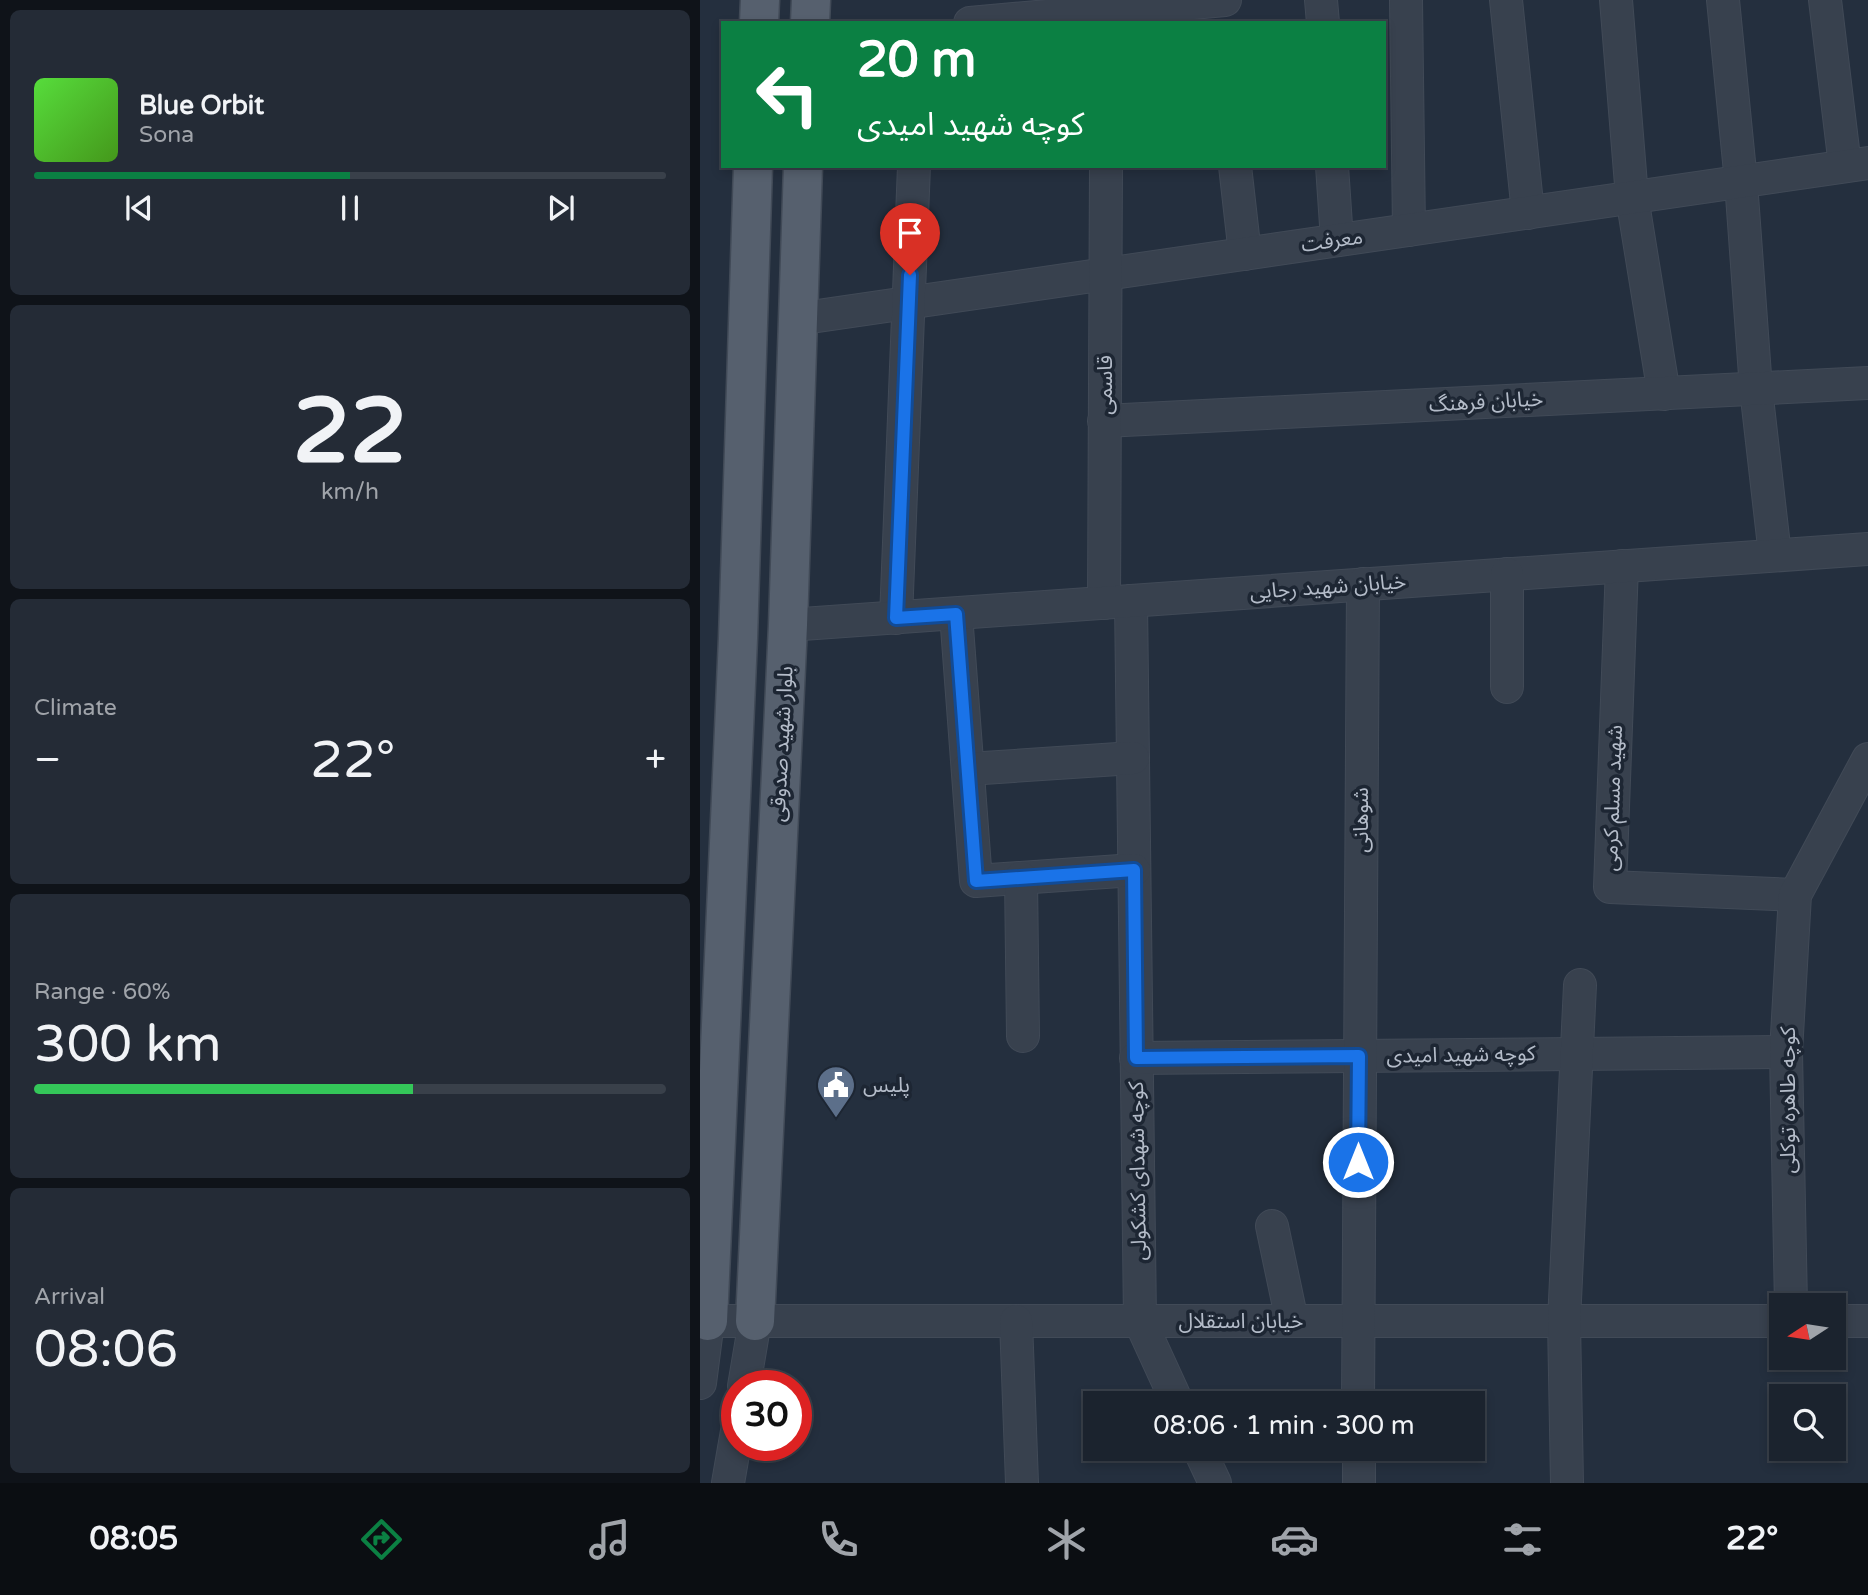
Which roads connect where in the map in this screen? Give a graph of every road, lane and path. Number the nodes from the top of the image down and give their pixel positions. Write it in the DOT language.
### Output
graph roads {
  1 [pos="760,0"];
  2 [pos="810,0"];
  3 [pos="1216,0"];
  4 [pos="1225,0"];
  5 [pos="1321,0"];
  6 [pos="1406,0"];
  7 [pos="1506,0"];
  8 [pos="1616,0"];
  9 [pos="1723,0"];
  10 [pos="1825,0"];
  11 [pos="1018,9"];
  12 [pos="1107,17"];
  13 [pos="759,21"];
  14 [pos="810,21"];
  15 [pos="977,21"];
  16 [pos="1218,21"];
  17 [pos="1322,21"];
  18 [pos="1856,165"];
  19 [pos="753,168"];
  20 [pos="803,168"];
  21 [pos="914,168"];
  22 [pos="1106,168"];
  23 [pos="1235,168"];
  24 [pos="1332,168"];
  25 [pos="1741,181"];
  26 [pos="1632,197"];
  27 [pos="1528,212"];
  28 [pos="1409,230"];
  29 [pos="1337,240"];
  30 [pos="1245,254"];
  31 [pos="1105,274"];
  32 [pos="909,303"];
  33 [pos="797,319"];
  34 [pos="1868,383"];
  35 [pos="1756,389"];
  36 [pos="1664,394"];
  37 [pos="1104,421"];
  38 [pos="1868,549"];
  39 [pos="1775,555"];
  40 [pos="1622,566"];
  41 [pos="1507,574"];
  42 [pos="1363,584"];
  43 [pos="1117,602"];
  44 [pos="956,614"];
  45 [pos="896,618"];
  46 [pos="788,625"];
  47 [pos="1507,687"];
  48 [pos="1133,758"];
  49 [pos="1867,763"];
  50 [pos="968,769"];
  51 [pos="1134,870"];
  52 [pos="1021,877"];
  53 [pos="1796,895"];
  54 [pos="1580,985"];
  55 [pos="1023,1036"];
  56 [pos="1786,1052"];
  57 [pos="1577,1054"];
  58 [pos="1359,1056"];
  59 [pos="1136,1058"];
  60 [pos="1272,1226"];
  61 [pos="1791,1293"];
  62 [pos="704,1321"];
  63 [pos="755,1321"];
  64 [pos="1016,1321"];
  65 [pos="1140,1321"];
  66 [pos="1292,1321"];
  67 [pos="1357,1321"];
  68 [pos="1564,1321"];
  69 [pos="1769,1321"];
  70 [pos="1846,1321"];
  71 [pos="1868,1321"];
  72 [pos="747,1370"];
  73 [pos="700,1383"];
  74 [pos="1172,1391"];
  75 [pos="1358,1391"];
  76 [pos="732,1461"];
  77 [pos="1205,1461"];
  78 [pos="1359,1461"];
  79 [pos="728,1483"];
  80 [pos="1022,1483"];
  81 [pos="1215,1483"];
  82 [pos="1359,1483"];
  83 [pos="1567,1483"];
  1 -- 13 [label="main road"];
  2 -- 14 [label="main road"];
  3 -- 4 [label="street"];
  3 -- 12 [label="street"];
  3 -- 16 [label="street"];
  5 -- 17 [label="street"];
  6 -- 28 [label="street"];
  7 -- 27 [label="street"];
  8 -- 26 [label="street"];
  9 -- 25 [label="street"];
  10 -- 18 [label="street"];
  11 -- 12 [label="street"];
  11 -- 15 [label="street"];
  18 -- 25 [label="street, معرفت"];
  19 -- 62 [label="main road"];
  20 -- 33 [label="main road, بلوار شهید صدوقی"];
  21 -- 32 [label="street"];
  22 -- 31 [label="street, قاسمی"];
  23 -- 30 [label="street"];
  24 -- 29 [label="street"];
  25 -- 26 [label="street, معرفت"];
  25 -- 35 [label="street"];
  26 -- 27 [label="street, معرفت"];
  26 -- 36 [label="street"];
  27 -- 28 [label="street, معرفت"];
  28 -- 29 [label="street, معرفت"];
  29 -- 30 [label="street, معرفت"];
  30 -- 31 [label="street, معرفت"];
  31 -- 32 [label="street, معرفت"];
  31 -- 37 [label="street, قاسمی"];
  32 -- 33 [label="street, معرفت"];
  32 -- 45 [label="street"];
  33 -- 46 [label="main road, بلوار شهید صدوقی"];
  34 -- 35 [label="street, خیابان فرهنگ"];
  35 -- 36 [label="street, خیابان فرهنگ"];
  35 -- 39 [label="street"];
  36 -- 37 [label="street, خیابان فرهنگ"];
  37 -- 43 [label="street, قاسمی"];
  38 -- 39 [label="street, خیابان شهید رجایی"];
  39 -- 40 [label="street, خیابان شهید رجایی"];
  40 -- 41 [label="street, خیابان شهید رجایی"];
  40 -- 53 [label="street, شهید مسلم کرمی"];
  41 -- 42 [label="street, خیابان شهید رجایی"];
  41 -- 47 [label="street"];
  42 -- 43 [label="street, خیابان شهید رجایی"];
  42 -- 58 [label="street, شوهانی"];
  43 -- 44 [label="street, خیابان شهید رجایی"];
  43 -- 48 [label="street, کوچه شهدای کشکولی"];
  44 -- 45 [label="street, خیابان شهید رجایی"];
  44 -- 50 [label="street"];
  45 -- 46 [label="street, خیابان شهید رجایی"];
  46 -- 63 [label="main road, بلوار شهید صدوقی"];
  48 -- 50 [label="street"];
  48 -- 51 [label="street, کوچه شهدای کشکولی"];
  49 -- 53 [label="street"];
  50 -- 52 [label="street"];
  51 -- 52 [label="street"];
  51 -- 59 [label="street, کوچه شهدای کشکولی"];
  52 -- 55 [label="street"];
  53 -- 56 [label="street, کوچه طاهره توکلی"];
  54 -- 57 [label="street"];
  56 -- 57 [label="street, کوچه شهید امیدی"];
  56 -- 61 [label="street, کوچه طاهره توکلی"];
  57 -- 58 [label="street, کوچه شهید امیدی"];
  57 -- 68 [label="street"];
  58 -- 59 [label="street, کوچه شهید امیدی"];
  58 -- 67 [label="street, شوهانی"];
  59 -- 65 [label="street, کوچه شهدای کشکولی"];
  60 -- 66 [label="street"];
  62 -- 63 [label="street, خیابان استقلال"];
  62 -- 73 [label="street"];
  63 -- 64 [label="street, خیابان استقلال"];
  63 -- 72 [label="street"];
  64 -- 65 [label="street, خیابان استقلال"];
  64 -- 80 [label="street"];
  65 -- 66 [label="street, خیابان استقلال"];
  65 -- 74 [label="street"];
  66 -- 67 [label="street, خیابان استقلال"];
  67 -- 68 [label="street, خیابان استقلال"];
  67 -- 75 [label="street, شوهانی"];
  68 -- 69 [label="street, خیابان استقلال"];
  68 -- 83 [label="street"];
  70 -- 71 [label="street"];
  76 -- 79 [label="street"];
  77 -- 81 [label="street"];
  78 -- 82 [label="street"];
}
